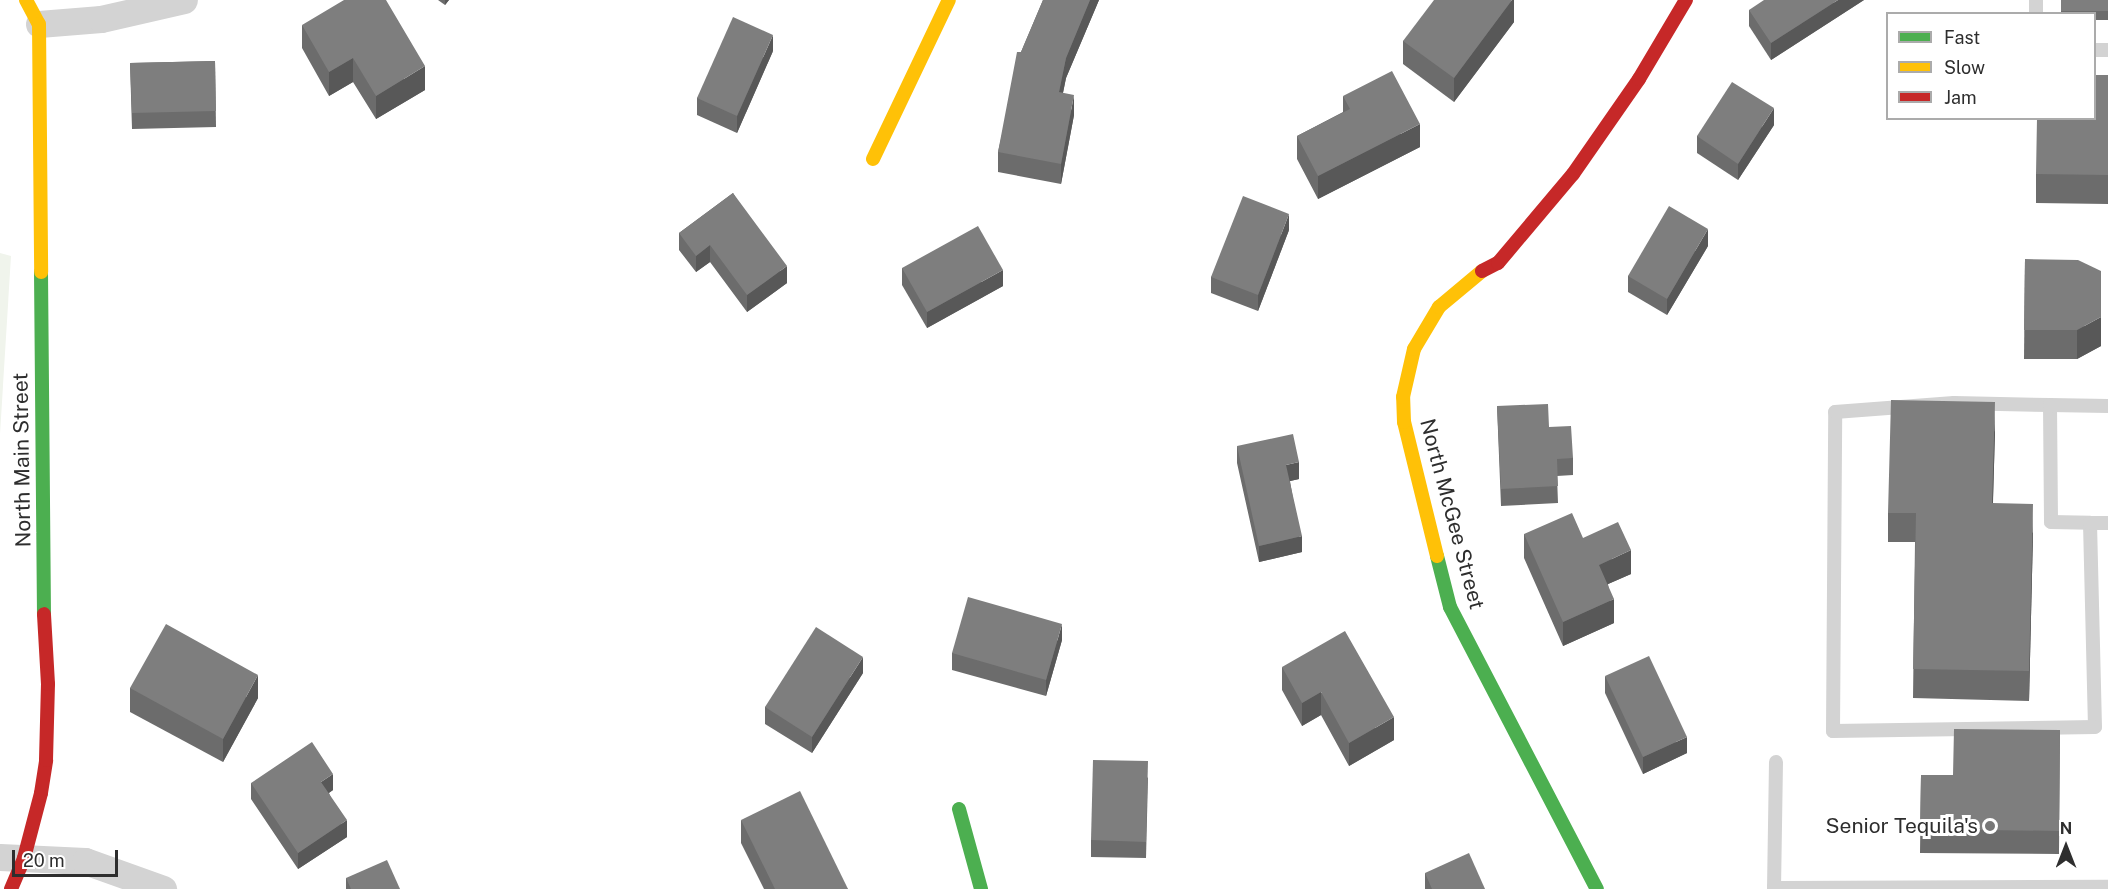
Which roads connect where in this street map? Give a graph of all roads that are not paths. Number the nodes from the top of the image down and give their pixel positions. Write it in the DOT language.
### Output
graph roads {
  1 [pos="26,0"];
  2 [pos="184,0"];
  3 [pos="949,0"];
  4 [pos="1686,0"];
  5 [pos="39,24"];
  6 [pos="873,159"];
  7 [pos="2050,405"];
  8 [pos="2108,406"];
  9 [pos="2090,523"];
  10 [pos="2108,524"];
  11 [pos="2094,598"];
  12 [pos="2108,598"];
  13 [pos="1776,762"];
  14 [pos="959,809"];
  15 [pos="12,857"];
  16 [pos="2108,887"];
  17 [pos="11,889"];
  18 [pos="163,889"];
  19 [pos="981,889"];
  20 [pos="1597,889"];
  1 -- 5 [label="street"];
  2 -- 5 [label="street"];
  3 -- 6 [label="street"];
  4 -- 20 [label="street, North McGee Street"];
  5 -- 15 [label="street, North Main Street"];
  7 -- 8 [label="lane"];
  7 -- 9 [label="lane"];
  7 -- 11 [label="lane"];
  9 -- 10 [label="lane"];
  9 -- 11 [label="lane"];
  11 -- 12 [label="lane"];
  13 -- 16 [label="lane"];
  14 -- 19 [label="street"];
  15 -- 17 [label="street, North Main Street"];
  15 -- 18 [label="street"];
}
